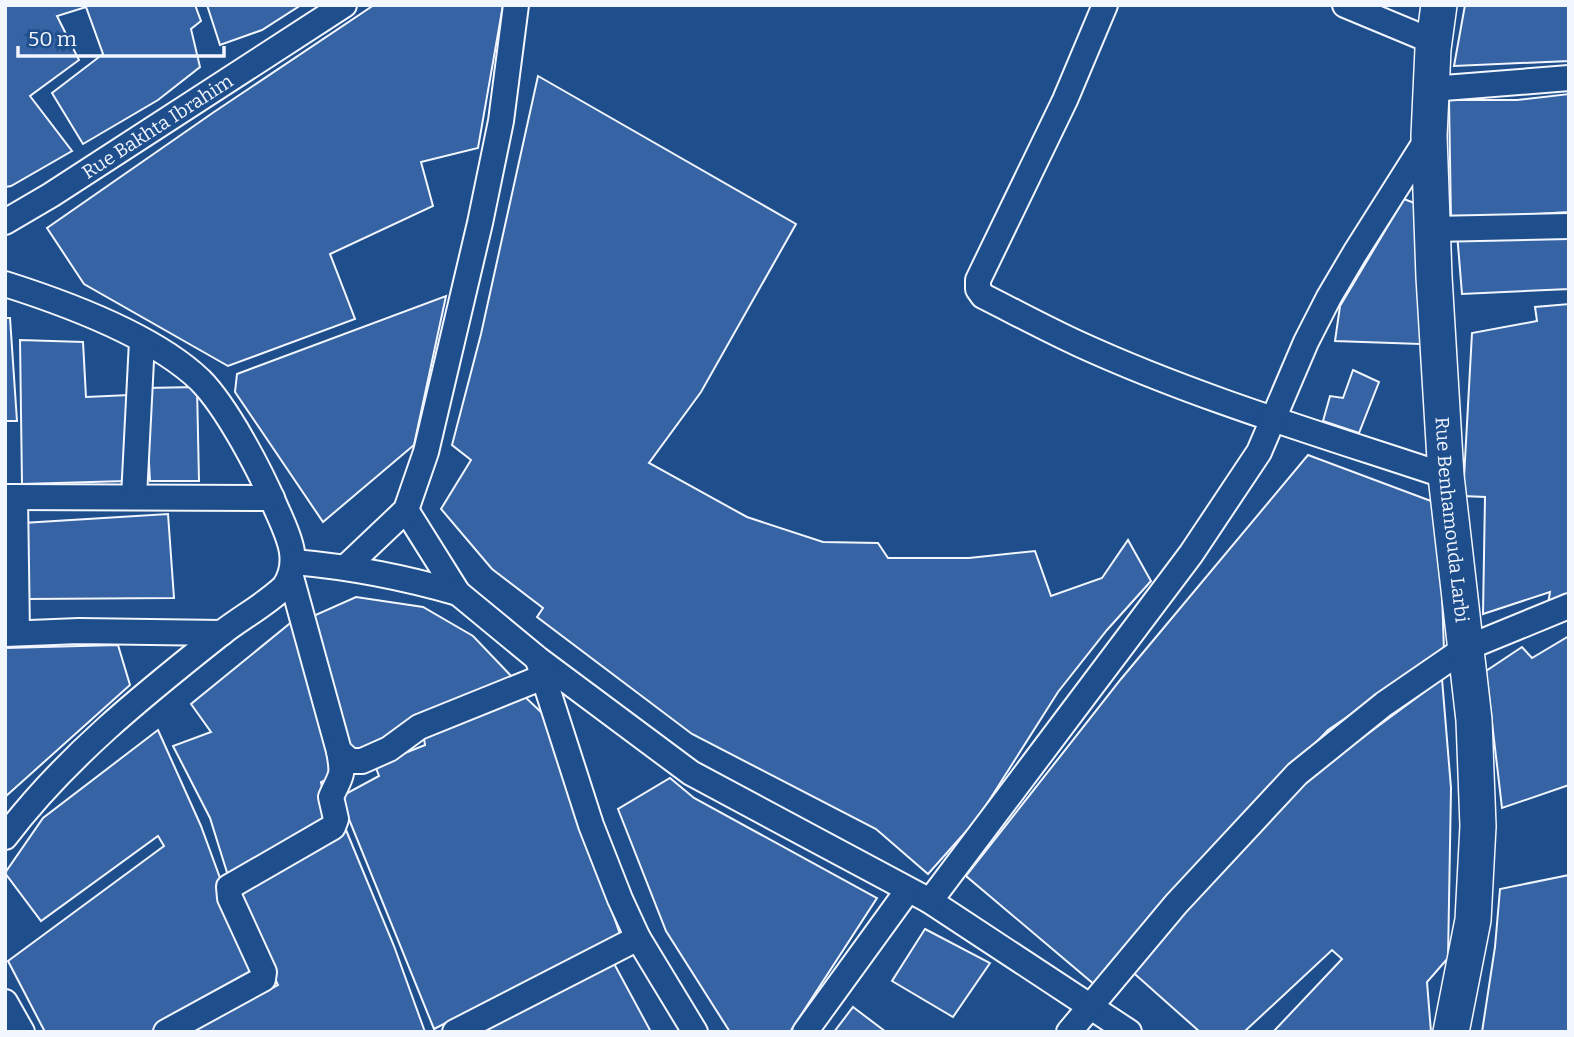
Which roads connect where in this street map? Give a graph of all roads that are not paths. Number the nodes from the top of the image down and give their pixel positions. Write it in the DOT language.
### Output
graph roads {
  1 [pos="344,5"];
  2 [pos="516,5"];
  3 [pos="1105,5"];
  4 [pos="1345,5"];
  5 [pos="1439,5"];
  6 [pos="1434,42"];
  7 [pos="1569,78"];
  8 [pos="1431,89"];
  9 [pos="1429,136"];
  10 [pos="5,222"];
  11 [pos="1569,226"];
  12 [pos="1433,229"];
  13 [pos="5,284"];
  14 [pos="142,341"];
  15 [pos="1274,419"];
  16 [pos="1446,475"];
  17 [pos="10,497"];
  18 [pos="134,497"];
  19 [pos="272,498"];
  20 [pos="406,510"];
  21 [pos="347,566"];
  22 [pos="293,570"];
  23 [pos="458,593"];
  24 [pos="1569,606"];
  25 [pos="222,633"];
  26 [pos="11,634"];
  27 [pos="1464,649"];
  28 [pos="541,668"];
  29 [pos="339,751"];
  30 [pos="5,837"];
  31 [pos="908,890"];
  32 [pos="930,901"];
  33 [pos="638,938"];
  34 [pos="5,1002"];
  35 [pos="1092,1007"];
  36 [pos="22,1032"];
  37 [pos="166,1032"];
  38 [pos="455,1032"];
  39 [pos="695,1032"];
  40 [pos="805,1032"];
  41 [pos="1069,1032"];
  42 [pos="1129,1032"];
  43 [pos="1451,1032"];
  1 -- 10 [label="street, Rue Bakhta Ibrahim"];
  2 -- 20 [label="street"];
  3 -- 15 [label="street"];
  4 -- 6 [label="street"];
  5 -- 6 [label="street, Rue Benhamouda Larbi"];
  6 -- 8 [label="street, Rue Benhamouda Larbi"];
  7 -- 8 [label="street"];
  8 -- 9 [label="street, Rue Benhamouda Larbi"];
  9 -- 12 [label="street, Rue Benhamouda Larbi"];
  9 -- 15 [label="street"];
  11 -- 12 [label="street"];
  12 -- 16 [label="street, Rue Benhamouda Larbi"];
  13 -- 14 [label="street"];
  14 -- 18 [label="street"];
  14 -- 19 [label="street"];
  15 -- 16 [label="street"];
  15 -- 32 [label="street"];
  16 -- 27 [label="street, Rue Benhamouda Larbi"];
  17 -- 18 [label="street"];
  17 -- 26 [label="street"];
  18 -- 19 [label="street"];
  19 -- 22 [label="street"];
  20 -- 21 [label="street"];
  20 -- 23 [label="street"];
  21 -- 22 [label="street"];
  21 -- 23 [label="street"];
  22 -- 25 [label="street"];
  22 -- 29 [label="street"];
  23 -- 28 [label="street"];
  24 -- 27 [label="street"];
  25 -- 26 [label="street"];
  25 -- 30 [label="street"];
  27 -- 35 [label="street"];
  27 -- 43 [label="street, Rue Benhamouda Larbi"];
  28 -- 29 [label="street"];
  28 -- 31 [label="street"];
  28 -- 33 [label="street"];
  29 -- 37 [label="street"];
  31 -- 32 [label="street"];
  31 -- 40 [label="street"];
  32 -- 35 [label="street"];
  33 -- 38 [label="street"];
  33 -- 39 [label="street"];
  34 -- 36 [label="street"];
  35 -- 41 [label="street"];
  35 -- 42 [label="street"];
}
